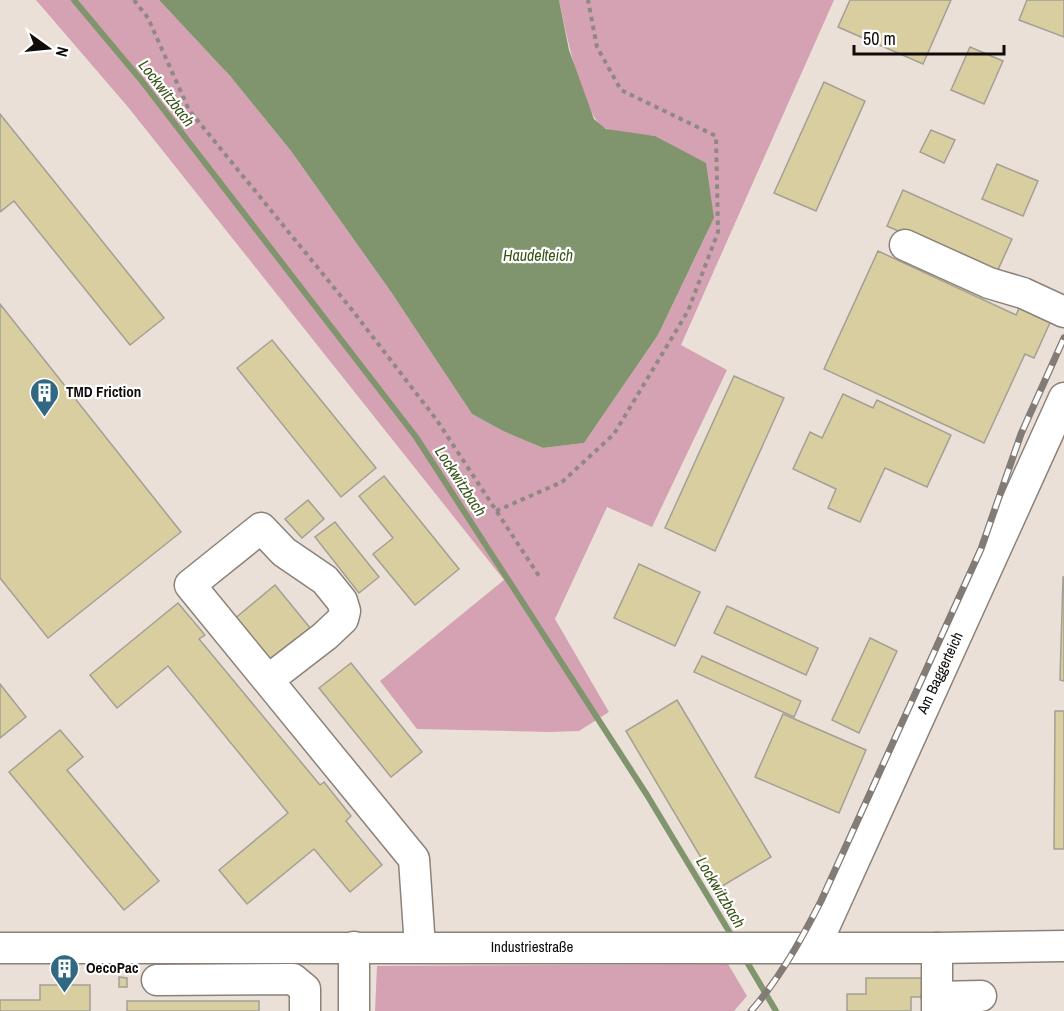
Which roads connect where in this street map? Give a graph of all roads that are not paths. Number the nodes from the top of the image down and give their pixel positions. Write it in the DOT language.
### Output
graph roads {
  1 [pos="905,244"];
  2 [pos="1064,312"];
  3 [pos="1064,398"];
  4 [pos="268,680"];
  5 [pos="815,946"];
  6 [pos="1064,946"];
  7 [pos="354,947"];
  8 [pos="420,947"];
  9 [pos="0,948"];
  10 [pos="937,948"];
  11 [pos="157,980"];
  12 [pos="981,996"];
  13 [pos="937,1004"];
  14 [pos="305,1011"];
  15 [pos="354,1011"];
  1 -- 2 [label="street"];
  3 -- 5 [label="street, Am Baggerteich"];
  4 -- 4 [label="street"];
  4 -- 8 [label="street"];
  5 -- 8 [label="street, Industriestraße"];
  5 -- 10 [label="street, Industriestraße"];
  6 -- 10 [label="street, Industriestraße"];
  7 -- 8 [label="street, Industriestraße"];
  7 -- 9 [label="street, Industriestraße"];
  7 -- 15 [label="street"];
  10 -- 13 [label="street"];
  11 -- 14 [label="street"];
  12 -- 13 [label="street"];
}
